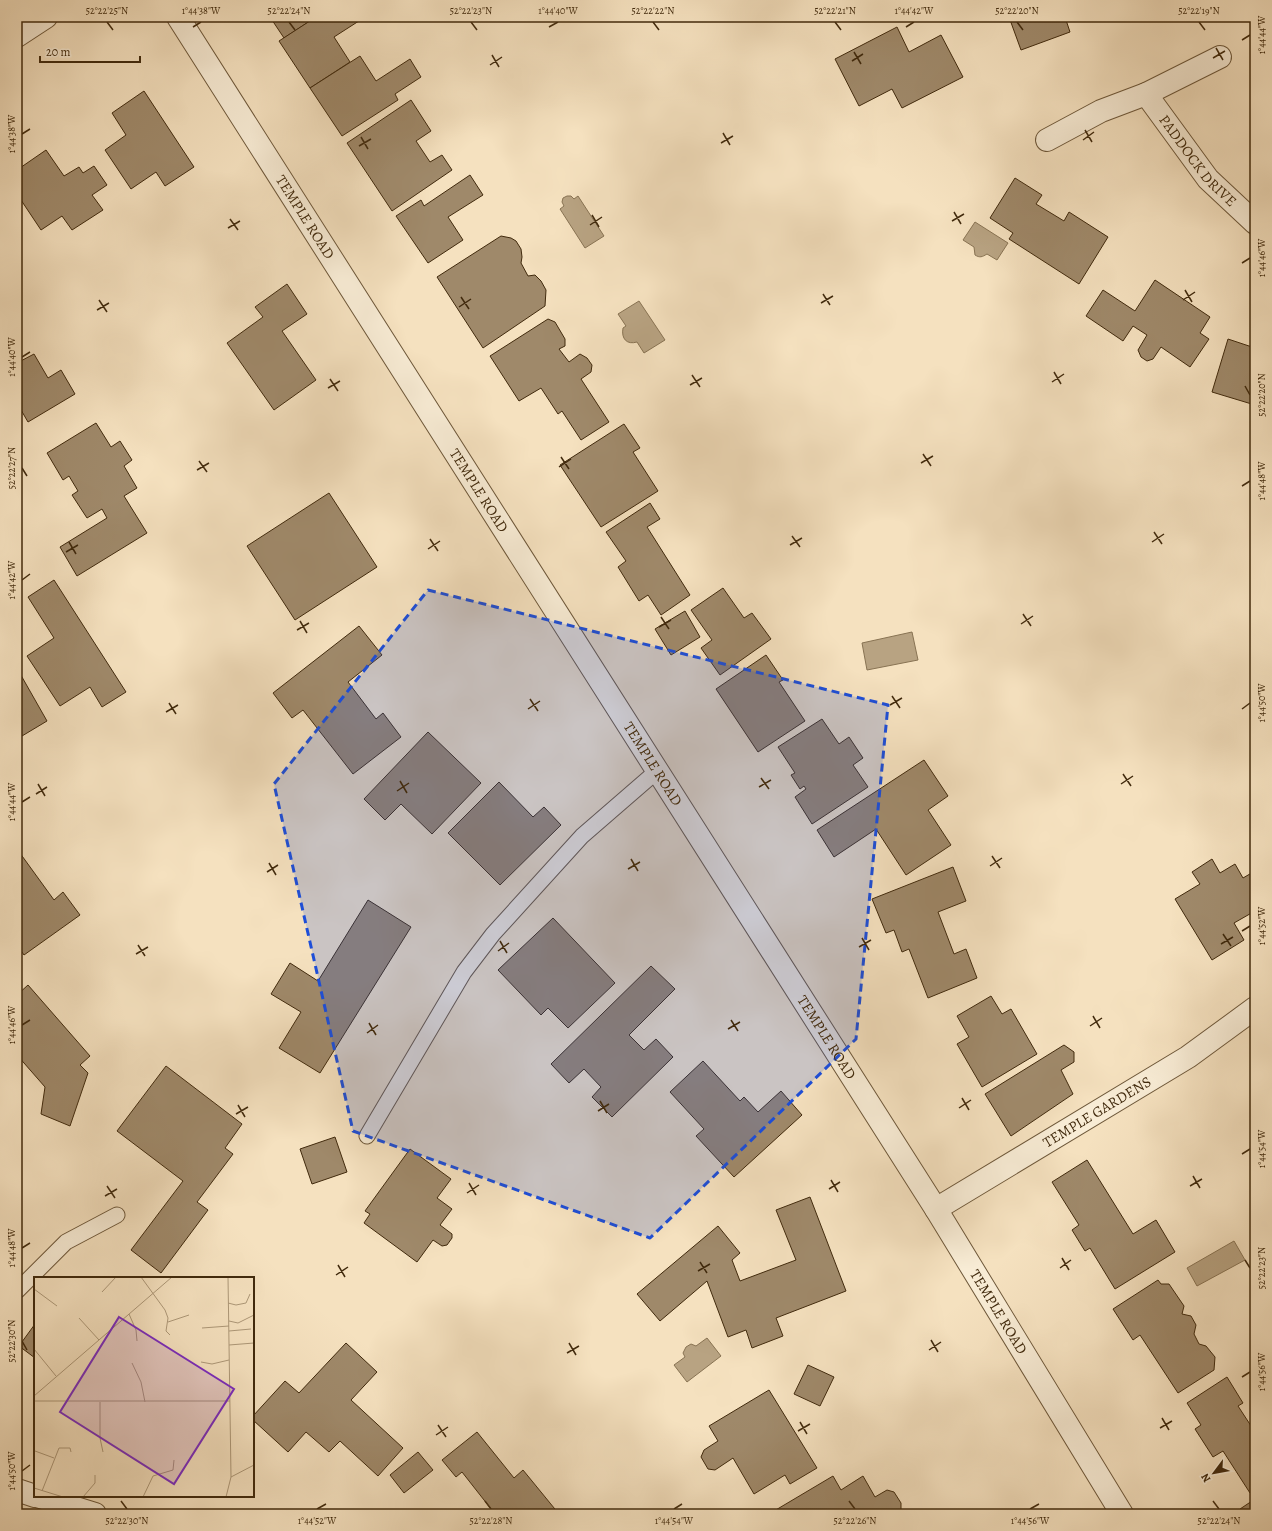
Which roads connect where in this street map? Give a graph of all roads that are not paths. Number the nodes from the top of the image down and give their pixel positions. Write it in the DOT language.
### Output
graph roads {
  1 [pos="46,17"];
  2 [pos="178,17"];
  3 [pos="17,36"];
  4 [pos="1220,57"];
  5 [pos="1146,94"];
  6 [pos="1047,140"];
  7 [pos="1255,222"];
  8 [pos="657,771"];
  9 [pos="1255,1008"];
  10 [pos="367,1136"];
  11 [pos="936,1209"];
  12 [pos="117,1215"];
  13 [pos="17,1291"];
  14 [pos="17,1490"];
  15 [pos="34,1495"];
  16 [pos="39,1497"];
  17 [pos="95,1514"];
  18 [pos="1122,1514"];
  1 -- 3 [label="street"];
  2 -- 8 [label="street, TEMPLE ROAD"];
  4 -- 5 [label="street"];
  5 -- 6 [label="street"];
  5 -- 7 [label="street, PADDOCK DRIVE"];
  8 -- 10 [label="lane"];
  8 -- 11 [label="street, TEMPLE ROAD"];
  9 -- 11 [label="street, TEMPLE GARDENS"];
  11 -- 18 [label="street, TEMPLE ROAD"];
  12 -- 13 [label="lane"];
  14 -- 15 [label="street"];
  16 -- 17 [label="street"];
}
